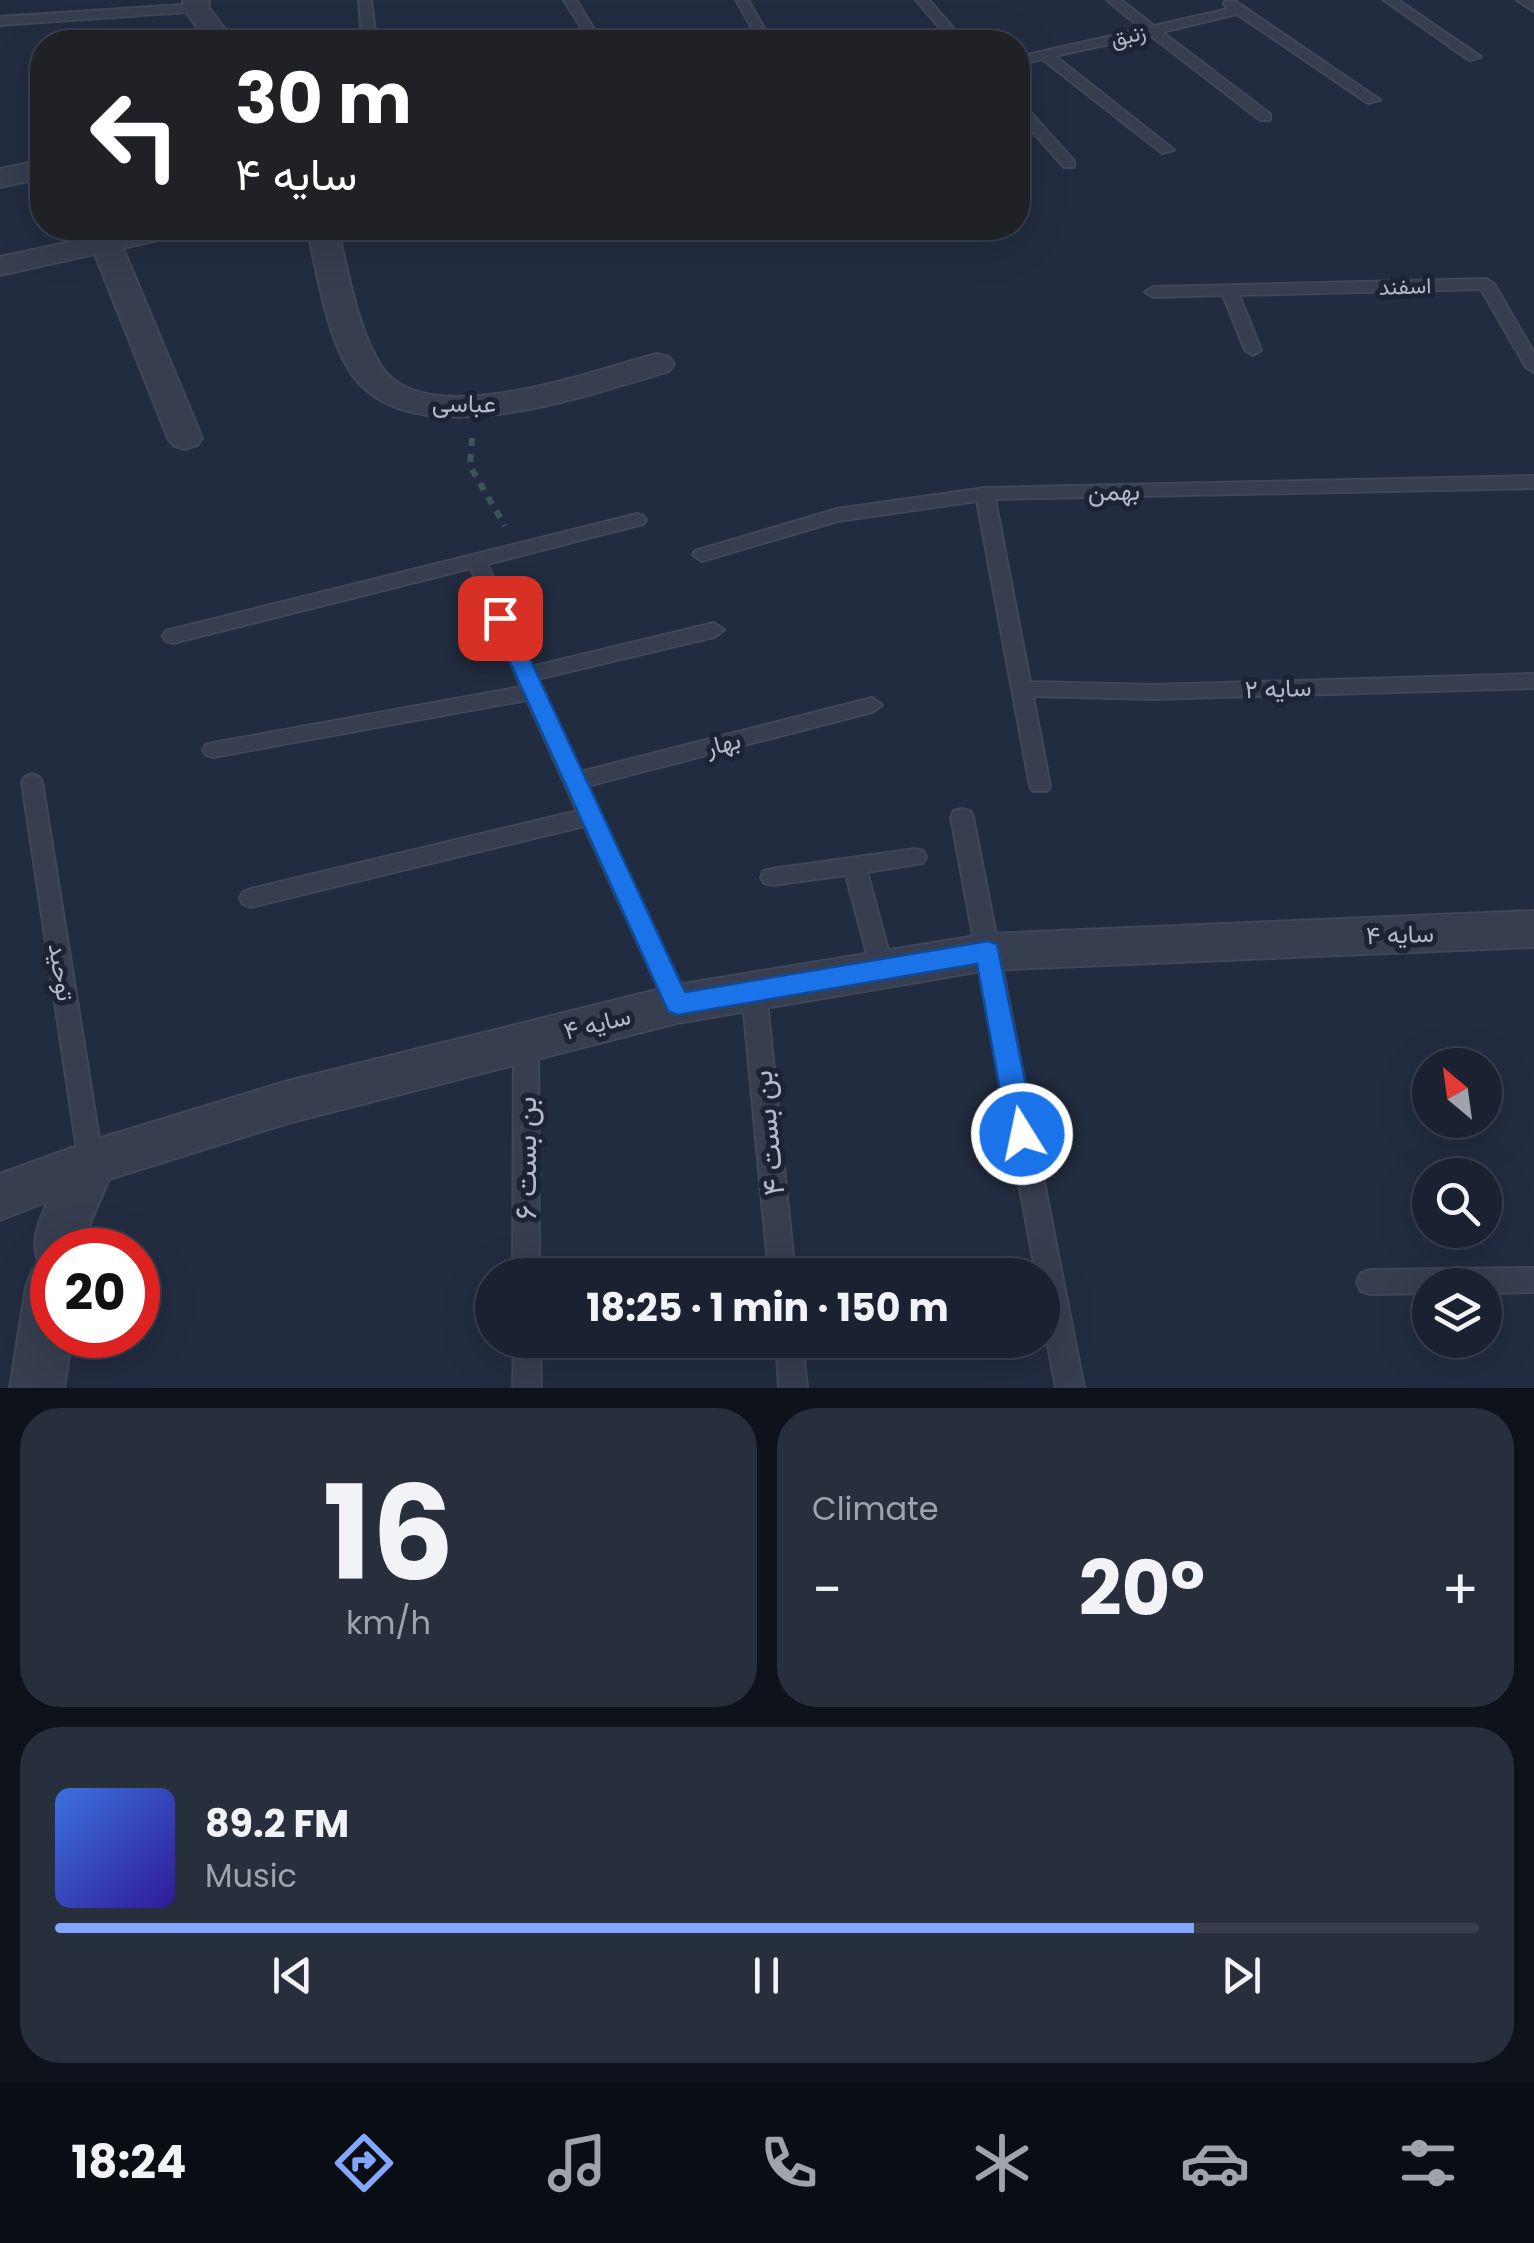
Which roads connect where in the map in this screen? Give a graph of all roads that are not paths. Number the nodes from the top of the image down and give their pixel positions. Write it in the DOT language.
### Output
graph roads {
  1 [pos="365,0"];
  2 [pos="570,0"];
  3 [pos="742,0"];
  4 [pos="922,0"];
  5 [pos="1113,0"];
  6 [pos="1224,0"];
  7 [pos="1390,0"];
  8 [pos="1523,0"];
  9 [pos="196,4"];
  10 [pos="1534,6"];
  11 [pos="1239,10"];
  12 [pos="0,21"];
  13 [pos="1151,29"];
  14 [pos="213,30"];
  15 [pos="368,30"];
  16 [pos="589,30"];
  17 [pos="759,30"];
  18 [pos="949,30"];
  19 [pos="1045,55"];
  20 [pos="1474,57"];
  21 [pos="1030,59"];
  22 [pos="1373,100"];
  23 [pos="1265,117"];
  24 [pos="1030,121"];
  25 [pos="1167,150"];
  26 [pos="1068,164"];
  27 [pos="30,172"];
  28 [pos="0,178"];
  29 [pos="115,240"];
  30 [pos="325,240"];
  31 [pos="105,242"];
  32 [pos="0,266"];
  33 [pos="1228,288"];
  34 [pos="1153,292"];
  35 [pos="1253,350"];
  36 [pos="657,364"];
  37 [pos="1534,367"];
  38 [pos="185,438"];
  39 [pos="1534,482"];
  40 [pos="986,494"];
  41 [pos="637,520"];
  42 [pos="702,554"];
  43 [pos="476,561"];
  44 [pos="714,630"];
  45 [pos="173,636"];
  46 [pos="1534,681"];
  47 [pos="530,683"];
  48 [pos="1022,689"];
  49 [pos="872,705"];
  50 [pos="213,750"];
  51 [pos="574,781"];
  52 [pos="32,782"];
  53 [pos="1040,786"];
  54 [pos="590,816"];
  55 [pos="962,817"];
  56 [pos="915,857"];
  57 [pos="854,865"];
  58 [pos="772,877"];
  59 [pos="251,898"];
  60 [pos="1534,928"];
  61 [pos="988,952"];
  62 [pos="882,969"];
  63 [pos="754,991"];
  64 [pos="677,1004"];
  65 [pos="526,1040"];
  66 [pos="91,1163"];
  67 [pos="0,1197"];
  68 [pos="63,1228"];
  69 [pos="526,1258"];
  70 [pos="780,1258"];
  71 [pos="1534,1280"];
  72 [pos="1370,1282"];
  73 [pos="41,1358"];
  74 [pos="526,1358"];
  75 [pos="790,1358"];
  76 [pos="37,1388"];
  77 [pos="526,1388"];
  78 [pos="793,1388"];
  79 [pos="1070,1388"];
  1 -- 15 [label="lane"];
  2 -- 16 [label="lane"];
  3 -- 17 [label="lane"];
  4 -- 18 [label="lane"];
  5 -- 13 [label="lane"];
  6 -- 11 [label="lane"];
  7 -- 20 [label="lane"];
  8 -- 10 [label="lane"];
  9 -- 12 [label="lane"];
  9 -- 14 [label="street"];
  11 -- 13 [label="lane, زنبق"];
  11 -- 22 [label="lane"];
  13 -- 19 [label="lane, زنبق"];
  13 -- 23 [label="lane"];
  19 -- 21 [label="lane, زنبق"];
  19 -- 25 [label="lane"];
  24 -- 26 [label="lane"];
  27 -- 28 [label="street"];
  29 -- 31 [label="street"];
  30 -- 36 [label="street, عباسی"];
  31 -- 32 [label="street"];
  31 -- 38 [label="street"];
  33 -- 34 [label="lane, اسفند"];
  33 -- 35 [label="lane"];
  33 -- 37 [label="lane, اسفند"];
  39 -- 40 [label="lane, بهمن"];
  40 -- 42 [label="lane, بهمن"];
  40 -- 48 [label="lane"];
  41 -- 43 [label="lane"];
  43 -- 45 [label="lane"];
  43 -- 47 [label="lane"];
  44 -- 47 [label="lane"];
  46 -- 48 [label="lane, سایه ۲"];
  47 -- 50 [label="lane"];
  47 -- 51 [label="lane"];
  48 -- 53 [label="lane"];
  49 -- 51 [label="lane, بهار"];
  51 -- 54 [label="lane"];
  52 -- 66 [label="lane, توحید"];
  54 -- 59 [label="lane"];
  54 -- 64 [label="lane"];
  55 -- 61 [label="lane"];
  56 -- 57 [label="lane"];
  57 -- 58 [label="lane"];
  57 -- 62 [label="lane"];
  60 -- 61 [label="street, سایه ۴"];
  61 -- 62 [label="street, سایه ۴"];
  61 -- 79 [label="lane"];
  62 -- 63 [label="street, سایه ۴"];
  63 -- 64 [label="street, سایه ۴"];
  63 -- 70 [label="lane, بن بست ۴"];
  64 -- 65 [label="street, سایه ۴"];
  65 -- 66 [label="street, سایه ۴"];
  65 -- 69 [label="lane, بن بست ۶"];
  66 -- 67 [label="street, سایه ۴"];
  66 -- 68 [label="street"];
  71 -- 72 [label="lane"];
  73 -- 76 [label="street"];
  74 -- 77 [label="lane"];
  75 -- 78 [label="lane"];
}
